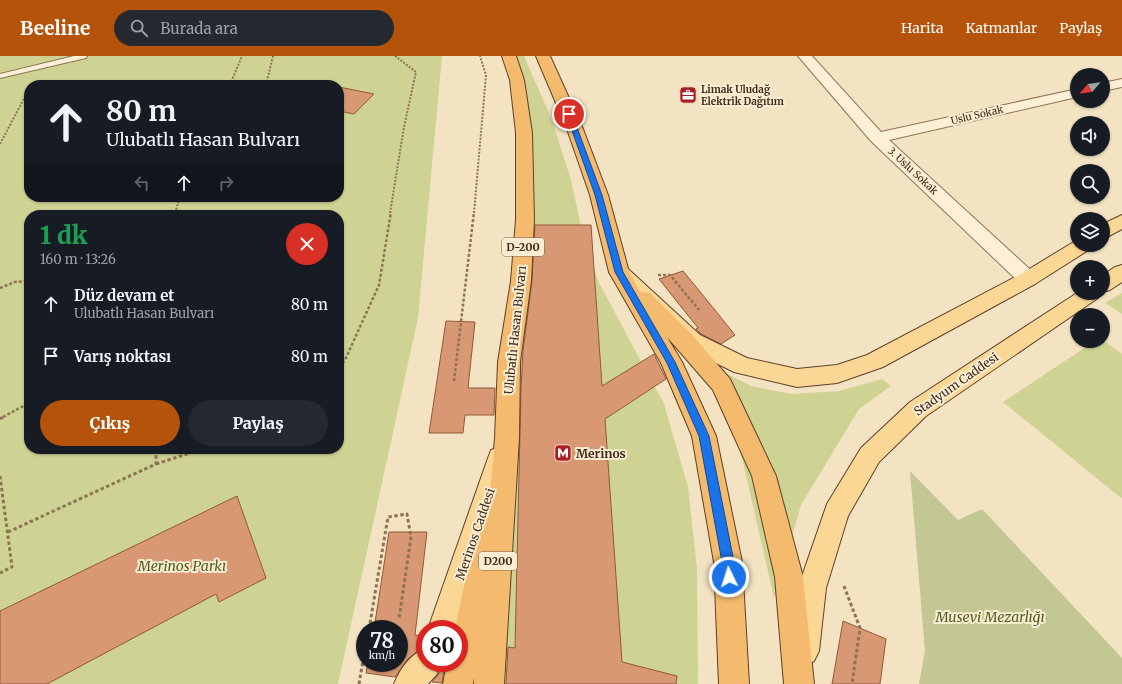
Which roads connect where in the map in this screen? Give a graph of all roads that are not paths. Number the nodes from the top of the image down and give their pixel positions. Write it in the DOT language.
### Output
graph roads {
  1 [pos="84,56"];
  2 [pos="509,56"];
  3 [pos="543,56"];
  4 [pos="805,56"];
  5 [pos="0,76"];
  6 [pos="1122,83"];
  7 [pos="1110,86"];
  8 [pos="1070,95"];
  9 [pos="877,138"];
  10 [pos="1122,221"];
  11 [pos="1110,228"];
  12 [pos="1072,252"];
  13 [pos="619,272"];
  14 [pos="1122,272"];
  15 [pos="1028,279"];
  16 [pos="1110,280"];
  17 [pos="1081,300"];
  18 [pos="507,438"];
  19 [pos="445,620"];
  20 [pos="419,672"];
  21 [pos="409,684"];
  22 [pos="458,684"];
  23 [pos="489,684"];
  24 [pos="734,684"];
  25 [pos="799,684"];
  1 -- 5 [label="lane"];
  2 -- 18 [label="highway, Ulubatlı Hasan Bulvarı / D-200"];
  3 -- 13 [label="highway"];
  4 -- 9 [label="street, 3. Uslu Sokak"];
  6 -- 7 [label="street"];
  8 -- 9 [label="street, Uslu Sokak"];
  9 -- 15 [label="street, 3. Uslu Sokak"];
  10 -- 11 [label="main road"];
  12 -- 15 [label="main road"];
  13 -- 15 [label="main road"];
  13 -- 24 [label="highway"];
  13 -- 25 [label="highway"];
  14 -- 16 [label="main road"];
  17 -- 25 [label="main road, Stadyum Caddesi"];
  18 -- 19 [label="main road, Merinos Caddesi"];
  18 -- 22 [label="highway"];
  18 -- 23 [label="highway, D200"];
  20 -- 21 [label="main road"];
}
